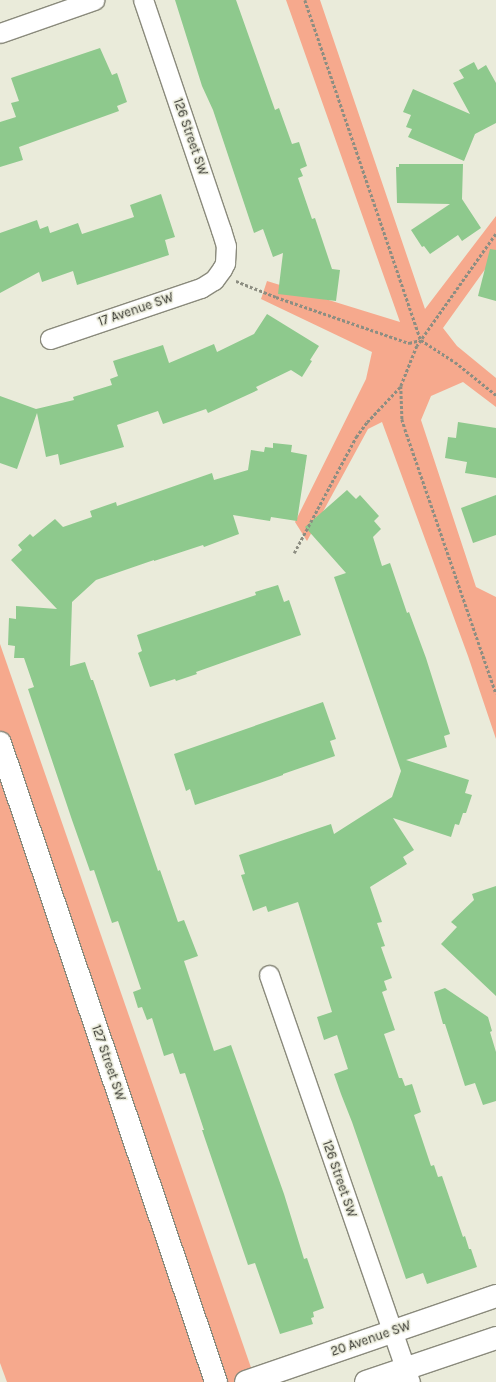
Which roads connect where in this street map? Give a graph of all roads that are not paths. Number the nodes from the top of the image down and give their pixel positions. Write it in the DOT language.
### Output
graph roads {
  1 [pos="94,0"];
  2 [pos="144,0"];
  3 [pos="0,33"];
  4 [pos="219,275"];
  5 [pos="50,339"];
  6 [pos="0,743"];
  7 [pos="269,975"];
  8 [pos="496,1296"];
  9 [pos="392,1332"];
  10 [pos="496,1338"];
  11 [pos="407,1375"];
  12 [pos="216,1382"];
  13 [pos="246,1382"];
  14 [pos="366,1382"];
  1 -- 3 [label="street"];
  2 -- 4 [label="street, 126 Street SW"];
  4 -- 5 [label="street, 17 Avenue SW"];
  6 -- 12 [label="street, 127 Street SW"];
  7 -- 9 [label="street, 126 Street SW"];
  8 -- 9 [label="street, 20 Avenue SW"];
  9 -- 11 [label="street, 126 Street SW"];
  9 -- 13 [label="street, 20 Avenue SW"];
  10 -- 11 [label="street"];
  11 -- 14 [label="street"];
}
